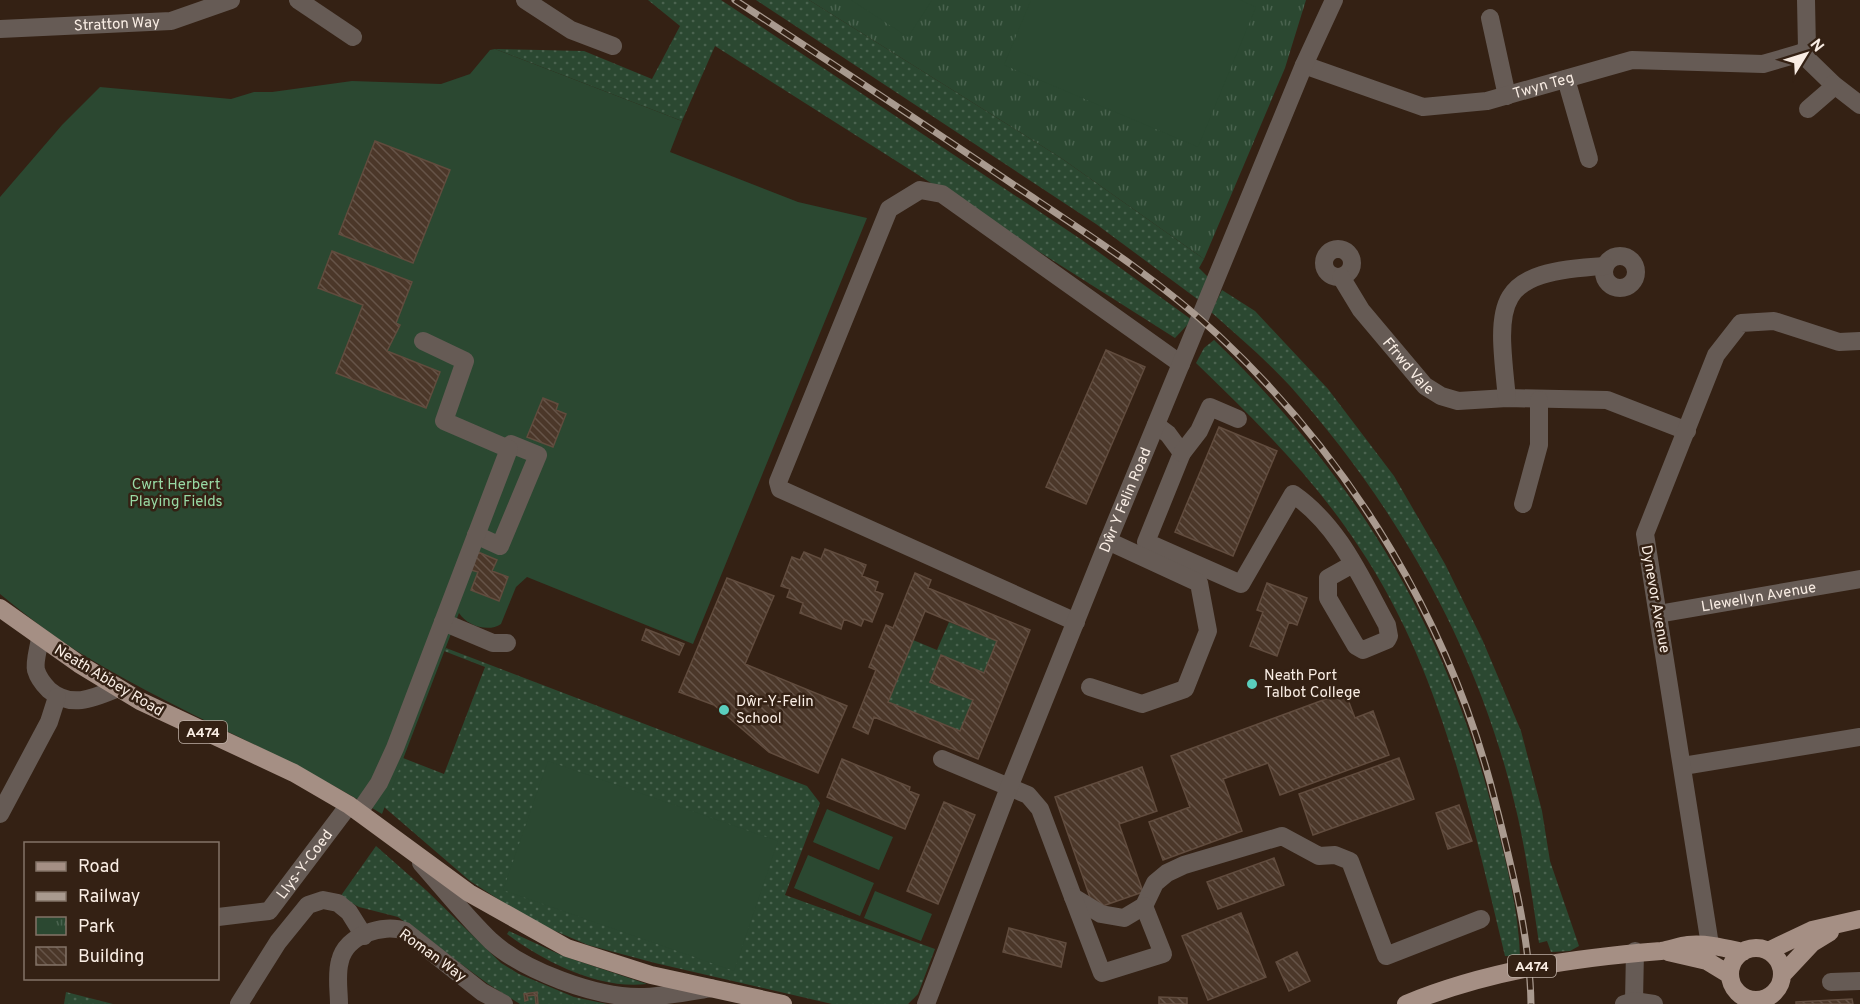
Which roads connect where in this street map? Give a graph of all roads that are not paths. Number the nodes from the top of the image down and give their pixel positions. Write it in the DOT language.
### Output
graph roads {
  1 [pos="231,0"];
  2 [pos="298,0"];
  3 [pos="525,0"];
  4 [pos="1334,0"];
  5 [pos="1806,0"];
  6 [pos="1491,18"];
  7 [pos="0,29"];
  8 [pos="352,37"];
  9 [pos="613,46"];
  10 [pos="1795,55"];
  11 [pos="1304,65"];
  12 [pos="1566,79"];
  13 [pos="1833,84"];
  14 [pos="1507,96"];
  15 [pos="1860,105"];
  16 [pos="1808,109"];
  17 [pos="1589,159"];
  18 [pos="1605,266"];
  19 [pos="1341,277"];
  20 [pos="423,341"];
  21 [pos="1860,341"];
  22 [pos="1181,364"];
  23 [pos="1507,398"];
  24 [pos="1539,400"];
  25 [pos="1238,419"];
  26 [pos="1156,425"];
  27 [pos="1687,431"];
  28 [pos="509,449"];
  29 [pos="1182,453"];
  30 [pos="1523,504"];
  31 [pos="476,535"];
  32 [pos="1108,541"];
  33 [pos="1353,564"];
  34 [pos="1860,579"];
  35 [pos="0,608"];
  36 [pos="1658,614"];
  37 [pos="443,622"];
  38 [pos="1076,622"];
  39 [pos="40,638"];
  40 [pos="507,643"];
  41 [pos="1090,687"];
  42 [pos="118,688"];
  43 [pos="57,697"];
  44 [pos="1860,737"];
  45 [pos="942,759"];
  46 [pos="1683,766"];
  47 [pos="1010,785"];
  48 [pos="354,809"];
  49 [pos="0,814"];
  50 [pos="409,850"];
  51 [pos="1073,897"];
  52 [pos="1144,906"];
  53 [pos="219,917"];
  54 [pos="1480,919"];
  55 [pos="1855,920"];
  56 [pos="364,936"];
  57 [pos="1710,945"];
  58 [pos="1635,951"];
  59 [pos="1663,951"];
  60 [pos="1768,951"];
  61 [pos="1743,952"];
  62 [pos="1730,975"];
  63 [pos="1782,975"];
  64 [pos="1860,981"];
  65 [pos="1831,982"];
  66 [pos="713,987"];
  67 [pos="619,999"];
  68 [pos="735,999"];
  69 [pos="1740,1000"];
  70 [pos="1764,1001"];
  71 [pos="1629,1003"];
  72 [pos="239,1004"];
  73 [pos="339,1004"];
  74 [pos="504,1004"];
  75 [pos="783,1004"];
  76 [pos="926,1004"];
  77 [pos="1406,1004"];
  78 [pos="1654,1004"];
  1 -- 7 [label="street, Stratton Way"];
  2 -- 8 [label="street"];
  3 -- 9 [label="street"];
  4 -- 11 [label="street, Dŵr Y Felin Road"];
  5 -- 10 [label="street"];
  6 -- 14 [label="street"];
  10 -- 12 [label="street, Twyn Teg"];
  10 -- 13 [label="street"];
  11 -- 14 [label="street, Twyn Teg"];
  11 -- 22 [label="street, Dŵr Y Felin Road"];
  12 -- 14 [label="street, Twyn Teg"];
  12 -- 17 [label="street"];
  13 -- 15 [label="street"];
  13 -- 16 [label="street"];
  18 -- 23 [label="street"];
  19 -- 23 [label="street, Ffrwd Vale"];
  20 -- 28 [label="street"];
  21 -- 27 [label="street, Dynevor Avenue"];
  22 -- 26 [label="street, Dŵr Y Felin Road"];
  22 -- 38 [label="street"];
  23 -- 24 [label="street, Ffrwd Vale"];
  24 -- 27 [label="street, Ffrwd Vale"];
  24 -- 30 [label="street"];
  25 -- 29 [label="street"];
  26 -- 29 [label="street"];
  26 -- 32 [label="street, Dŵr Y Felin Road"];
  27 -- 36 [label="street, Dynevor Avenue"];
  28 -- 31 [label="street, Llys-Y-Coed"];
  28 -- 31 [label="street"];
  29 -- 33 [label="street"];
  31 -- 37 [label="street, Llys-Y-Coed"];
  32 -- 38 [label="street, Dŵr Y Felin Road"];
  32 -- 41 [label="street"];
  34 -- 36 [label="street, Llewellyn Avenue"];
  35 -- 39 [label="main road, Neath Abbey Road / A474"];
  36 -- 46 [label="street, Dynevor Avenue"];
  37 -- 40 [label="street"];
  37 -- 48 [label="street, Llys-Y-Coed"];
  38 -- 47 [label="street, Dŵr Y Felin Road"];
  39 -- 42 [label="main road, Neath Abbey Road / A474"];
  39 -- 43 [label="street"];
  42 -- 43 [label="street"];
  42 -- 48 [label="main road, Neath Abbey Road / A474"];
  43 -- 49 [label="street"];
  44 -- 46 [label="street"];
  45 -- 47 [label="street"];
  46 -- 57 [label="street, Dynevor Avenue"];
  47 -- 51 [label="street"];
  47 -- 76 [label="street, Dŵr Y Felin Road"];
  48 -- 50 [label="main road, Neath Abbey Road / A474"];
  48 -- 53 [label="street, Llys-Y-Coed"];
  50 -- 66 [label="main road, Neath Abbey Road / A474"];
  50 -- 67 [label="street, Neath Abbey Road"];
  51 -- 52 [label="street"];
  51 -- 52 [label="street"];
  52 -- 54 [label="street"];
  55 -- 60 [label="main road"];
  55 -- 63 [label="main road"];
  56 -- 72 [label="street"];
  56 -- 73 [label="street, Roman Way"];
  56 -- 74 [label="street, Roman Way"];
  57 -- 59 [label="main road, A474"];
  57 -- 61 [label="main road, A474"];
  58 -- 59 [label="main road, A474"];
  58 -- 71 [label="street"];
  58 -- 77 [label="main road, A474"];
  59 -- 62 [label="main road, A474"];
  60 -- 61 [label="main road"];
  60 -- 63 [label="main road"];
  61 -- 62 [label="main road"];
  62 -- 69 [label="main road"];
  63 -- 70 [label="main road"];
  64 -- 65 [label="street"];
  66 -- 67 [label="street, Neath Abbey Road"];
  66 -- 68 [label="main road, Neath Abbey Road / A474"];
  68 -- 75 [label="main road, Neath Abbey Road / A474"];
  69 -- 70 [label="main road"];
  71 -- 78 [label="street"];
}
